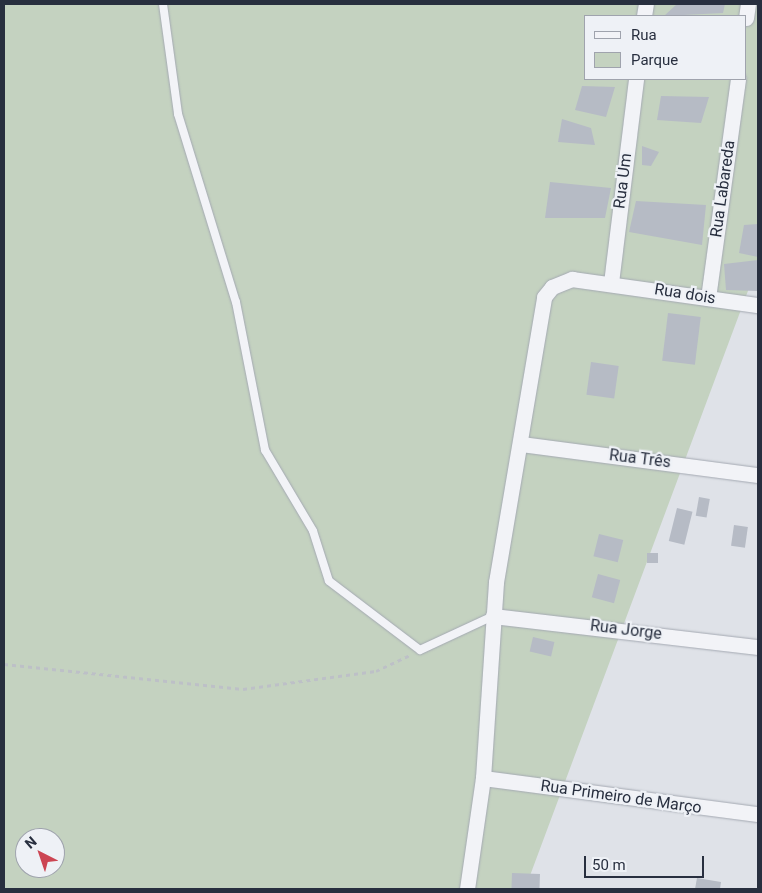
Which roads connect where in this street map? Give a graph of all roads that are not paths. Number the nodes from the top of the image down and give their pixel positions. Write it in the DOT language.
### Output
graph roads {
  1 [pos="163,4"];
  2 [pos="636,80"];
  3 [pos="738,80"];
  4 [pos="611,283"];
  5 [pos="708,298"];
  6 [pos="758,305"];
  7 [pos="521,444"];
  8 [pos="758,475"];
  9 [pos="493,616"];
  10 [pos="758,647"];
  11 [pos="483,778"];
  12 [pos="758,814"];
  13 [pos="467,889"];
  1 -- 9 [label="lane"];
  2 -- 4 [label="street, Rua Um"];
  3 -- 5 [label="street, Rua Labareda"];
  4 -- 5 [label="street, Rua dois"];
  4 -- 7 [label="street, Rua dois"];
  5 -- 6 [label="street, Rua dois"];
  7 -- 8 [label="street, Rua Três"];
  7 -- 9 [label="street, Rua dois"];
  9 -- 10 [label="street, Rua Jorge"];
  9 -- 11 [label="street, Rua dois"];
  11 -- 12 [label="street, Rua Primeiro de Março"];
  11 -- 13 [label="street, Rua dois"];
}
